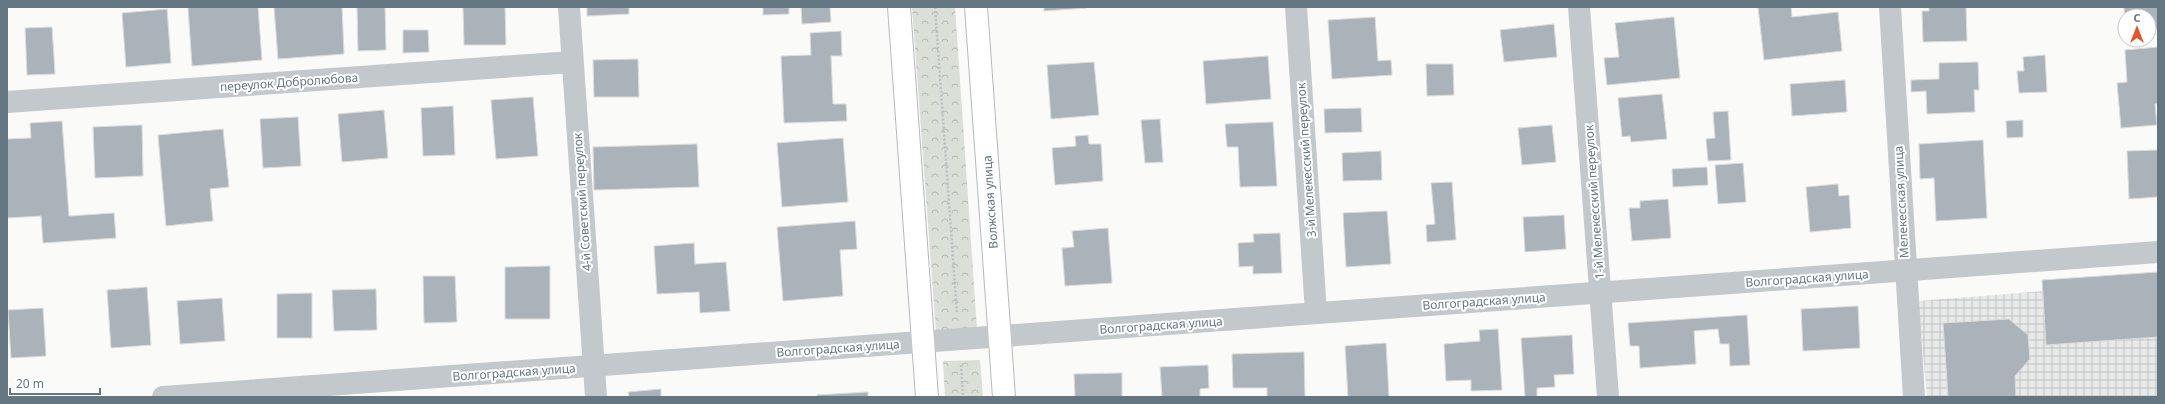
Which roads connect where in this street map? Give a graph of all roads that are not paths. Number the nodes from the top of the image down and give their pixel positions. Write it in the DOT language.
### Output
graph roads {
  1 [pos="569,7"];
  2 [pos="899,7"];
  3 [pos="976,7"];
  4 [pos="1296,7"];
  5 [pos="1580,7"];
  6 [pos="1890,7"];
  7 [pos="572,62"];
  8 [pos="7,102"];
  9 [pos="2158,252"];
  10 [pos="1906,271"];
  11 [pos="1601,293"];
  12 [pos="1316,313"];
  13 [pos="1000,336"];
  14 [pos="923,342"];
  15 [pos="594,366"];
  16 [pos="164,397"];
  17 [pos="596,397"];
  18 [pos="927,397"];
  19 [pos="1004,397"];
  20 [pos="1608,397"];
  21 [pos="1914,397"];
  1 -- 7 [label="street, 4-й Советский переулок"];
  2 -- 14 [label="main road"];
  3 -- 13 [label="main road, Волжская улица"];
  4 -- 12 [label="street, 3-й Мелекесский переулок"];
  5 -- 11 [label="street, 1-й Мелекесский переулок"];
  6 -- 10 [label="street, Мелекесская улица"];
  7 -- 8 [label="street, переулок Добролюбова"];
  7 -- 15 [label="street, 4-й Советский переулок"];
  9 -- 10 [label="street, Волгоградская улица"];
  10 -- 11 [label="street, Волгоградская улица"];
  10 -- 21 [label="street, Мелекесская улица"];
  11 -- 12 [label="street, Волгоградская улица"];
  11 -- 20 [label="street, 1-й Мелекесский переулок"];
  12 -- 13 [label="street, Волгоградская улица"];
  13 -- 14 [label="street, Волгоградская улица"];
  13 -- 19 [label="main road, Волжская улица"];
  14 -- 15 [label="street, Волгоградская улица"];
  14 -- 18 [label="main road"];
  15 -- 16 [label="street, Волгоградская улица"];
  15 -- 17 [label="street, 4-й Советский переулок"];
}
